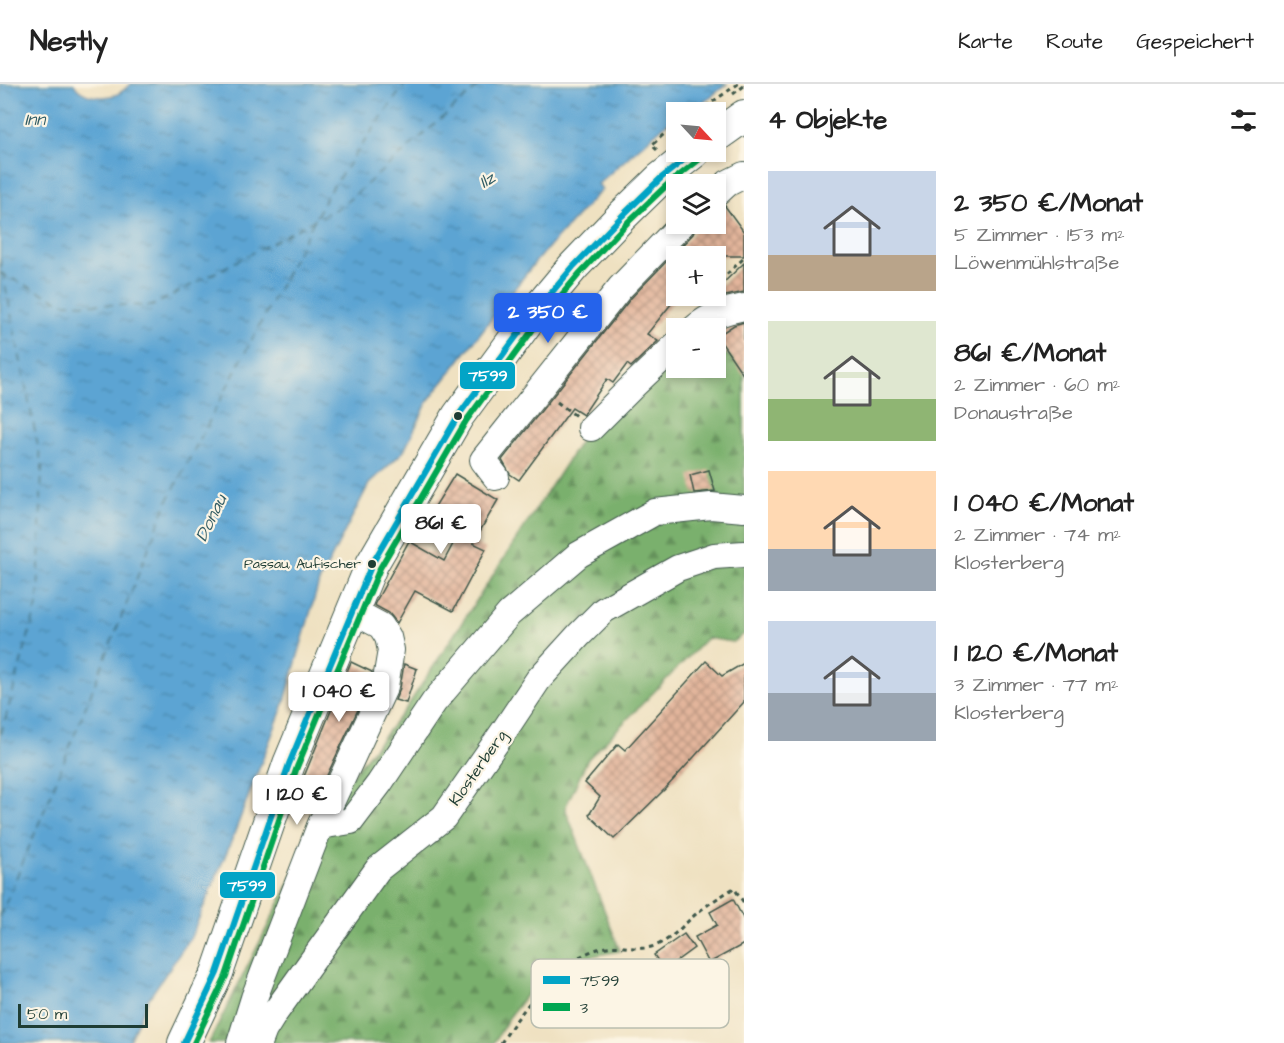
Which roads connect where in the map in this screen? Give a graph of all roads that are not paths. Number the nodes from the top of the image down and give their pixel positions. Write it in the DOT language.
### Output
graph roads {
  1 [pos="744,116"];
  2 [pos="726,129"];
  3 [pos="683,162"];
  4 [pos="744,175"];
  5 [pos="726,185"];
  6 [pos="672,234"];
  7 [pos="744,307"];
  8 [pos="708,318"];
  9 [pos="666,355"];
  10 [pos="591,428"];
  11 [pos="496,477"];
  12 [pos="744,509"];
  13 [pos="744,554"];
  14 [pos="351,610"];
  15 [pos="320,826"];
  16 [pos="184,1043"];
  17 [pos="240,1043"];
  18 [pos="259,1043"];
  1 -- 2 [label="main road"];
  3 -- 14 [label="main road"];
  4 -- 5 [label="street"];
  6 -- 11 [label="street"];
  7 -- 8 [label="street"];
  9 -- 10 [label="street"];
  12 -- 15 [label="street"];
  13 -- 18 [label="street, Klosterberg"];
  14 -- 15 [label="street"];
  14 -- 16 [label="main road"];
  15 -- 17 [label="street"];
}
